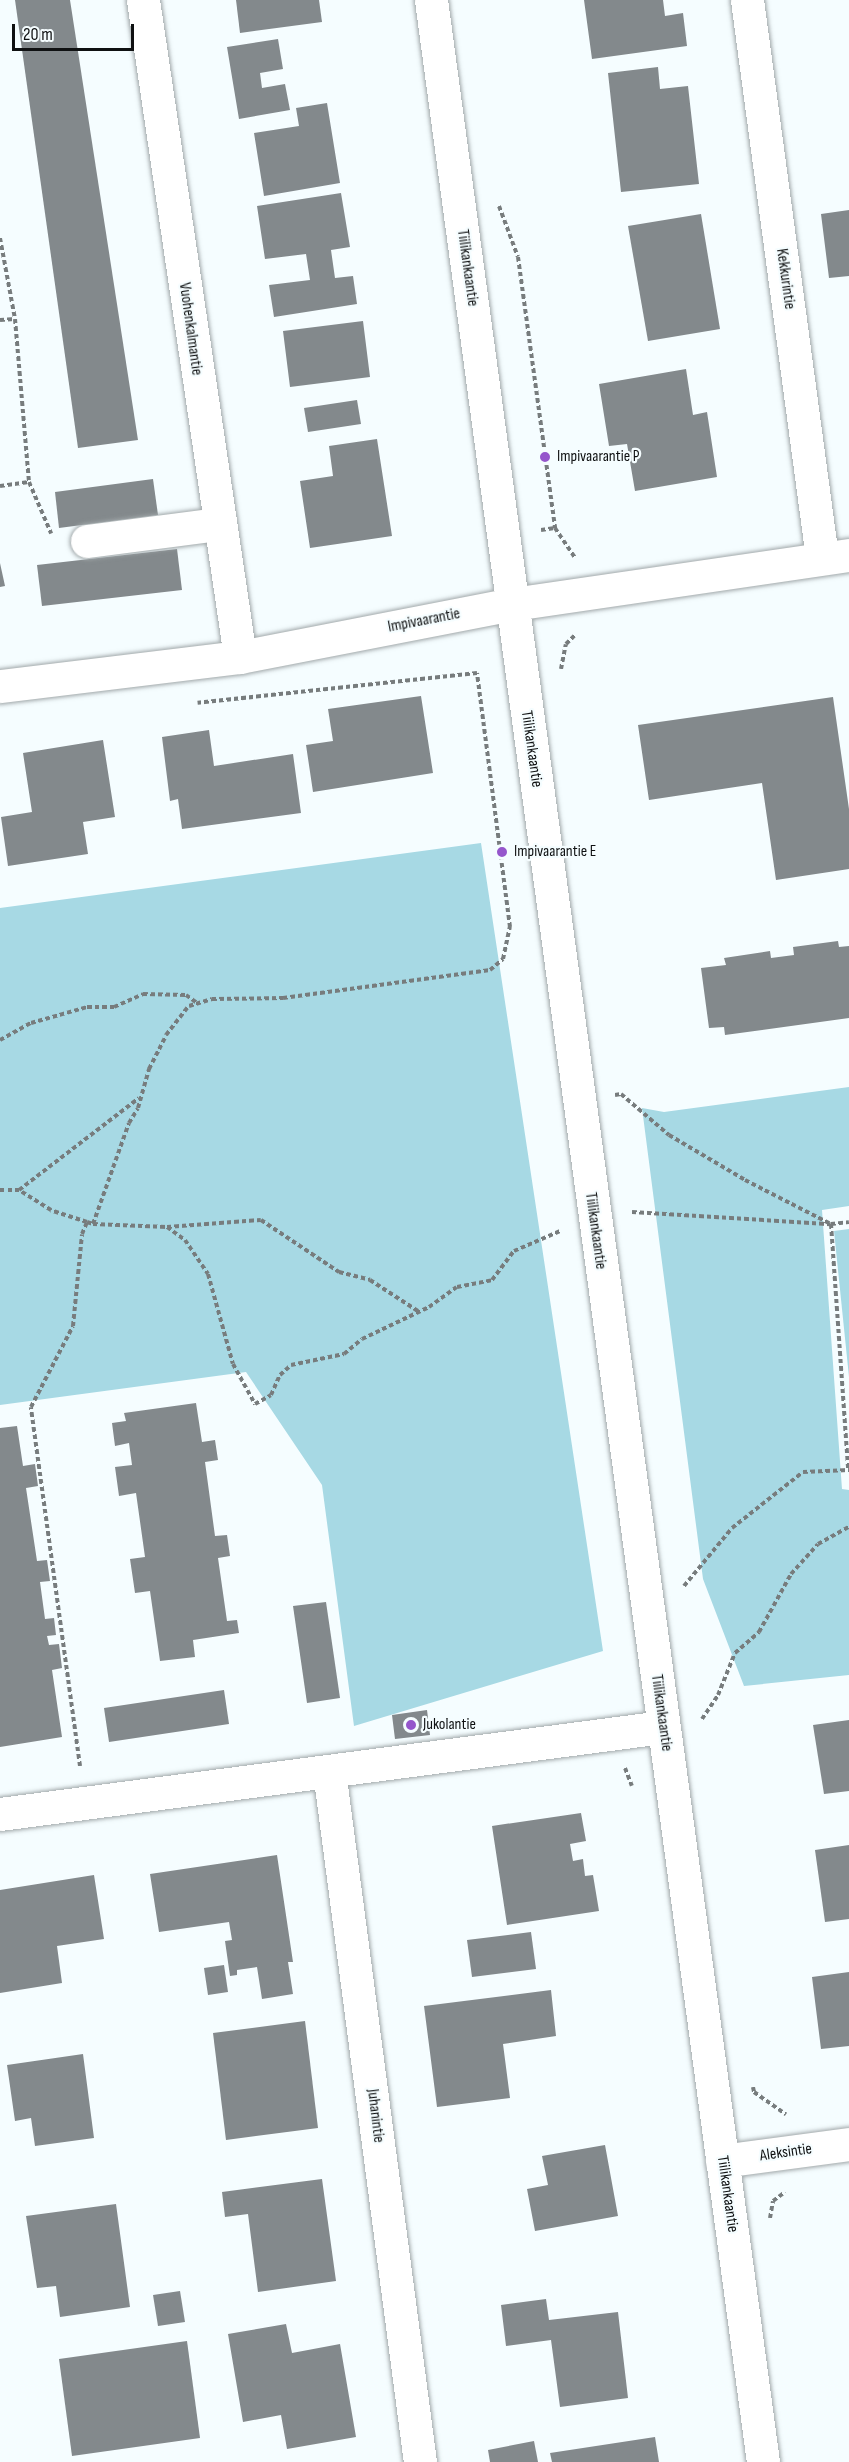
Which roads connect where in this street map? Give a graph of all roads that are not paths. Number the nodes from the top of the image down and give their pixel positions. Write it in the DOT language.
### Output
graph roads {
  1 [pos="142,0"];
  2 [pos="431,0"];
  3 [pos="747,0"];
  4 [pos="218,524"];
  5 [pos="87,541"];
  6 [pos="836,556"];
  7 [pos="513,604"];
  8 [pos="240,657"];
  9 [pos="0,686"];
  10 [pos="679,1726"];
  11 [pos="329,1771"];
  12 [pos="0,1814"];
  13 [pos="849,2144"];
  14 [pos="722,2161"];
  15 [pos="420,2462"];
  16 [pos="763,2462"];
  1 -- 4 [label="street, Vuohenkalmantie"];
  2 -- 7 [label="street, Tiilikankaantie"];
  3 -- 6 [label="street, Kekkurintie"];
  4 -- 5 [label="street"];
  4 -- 8 [label="street, Vuohenkalmantie"];
  6 -- 7 [label="street, Impivaarantie"];
  7 -- 8 [label="street, Impivaarantie"];
  7 -- 10 [label="street, Tiilikankaantie"];
  8 -- 9 [label="street, Impivaarantie"];
  10 -- 11 [label="street"];
  10 -- 14 [label="street, Tiilikankaantie"];
  11 -- 12 [label="street"];
  11 -- 15 [label="street, Juhanintie"];
  13 -- 14 [label="street, Aleksintie"];
  14 -- 16 [label="street, Tiilikankaantie"];
}
